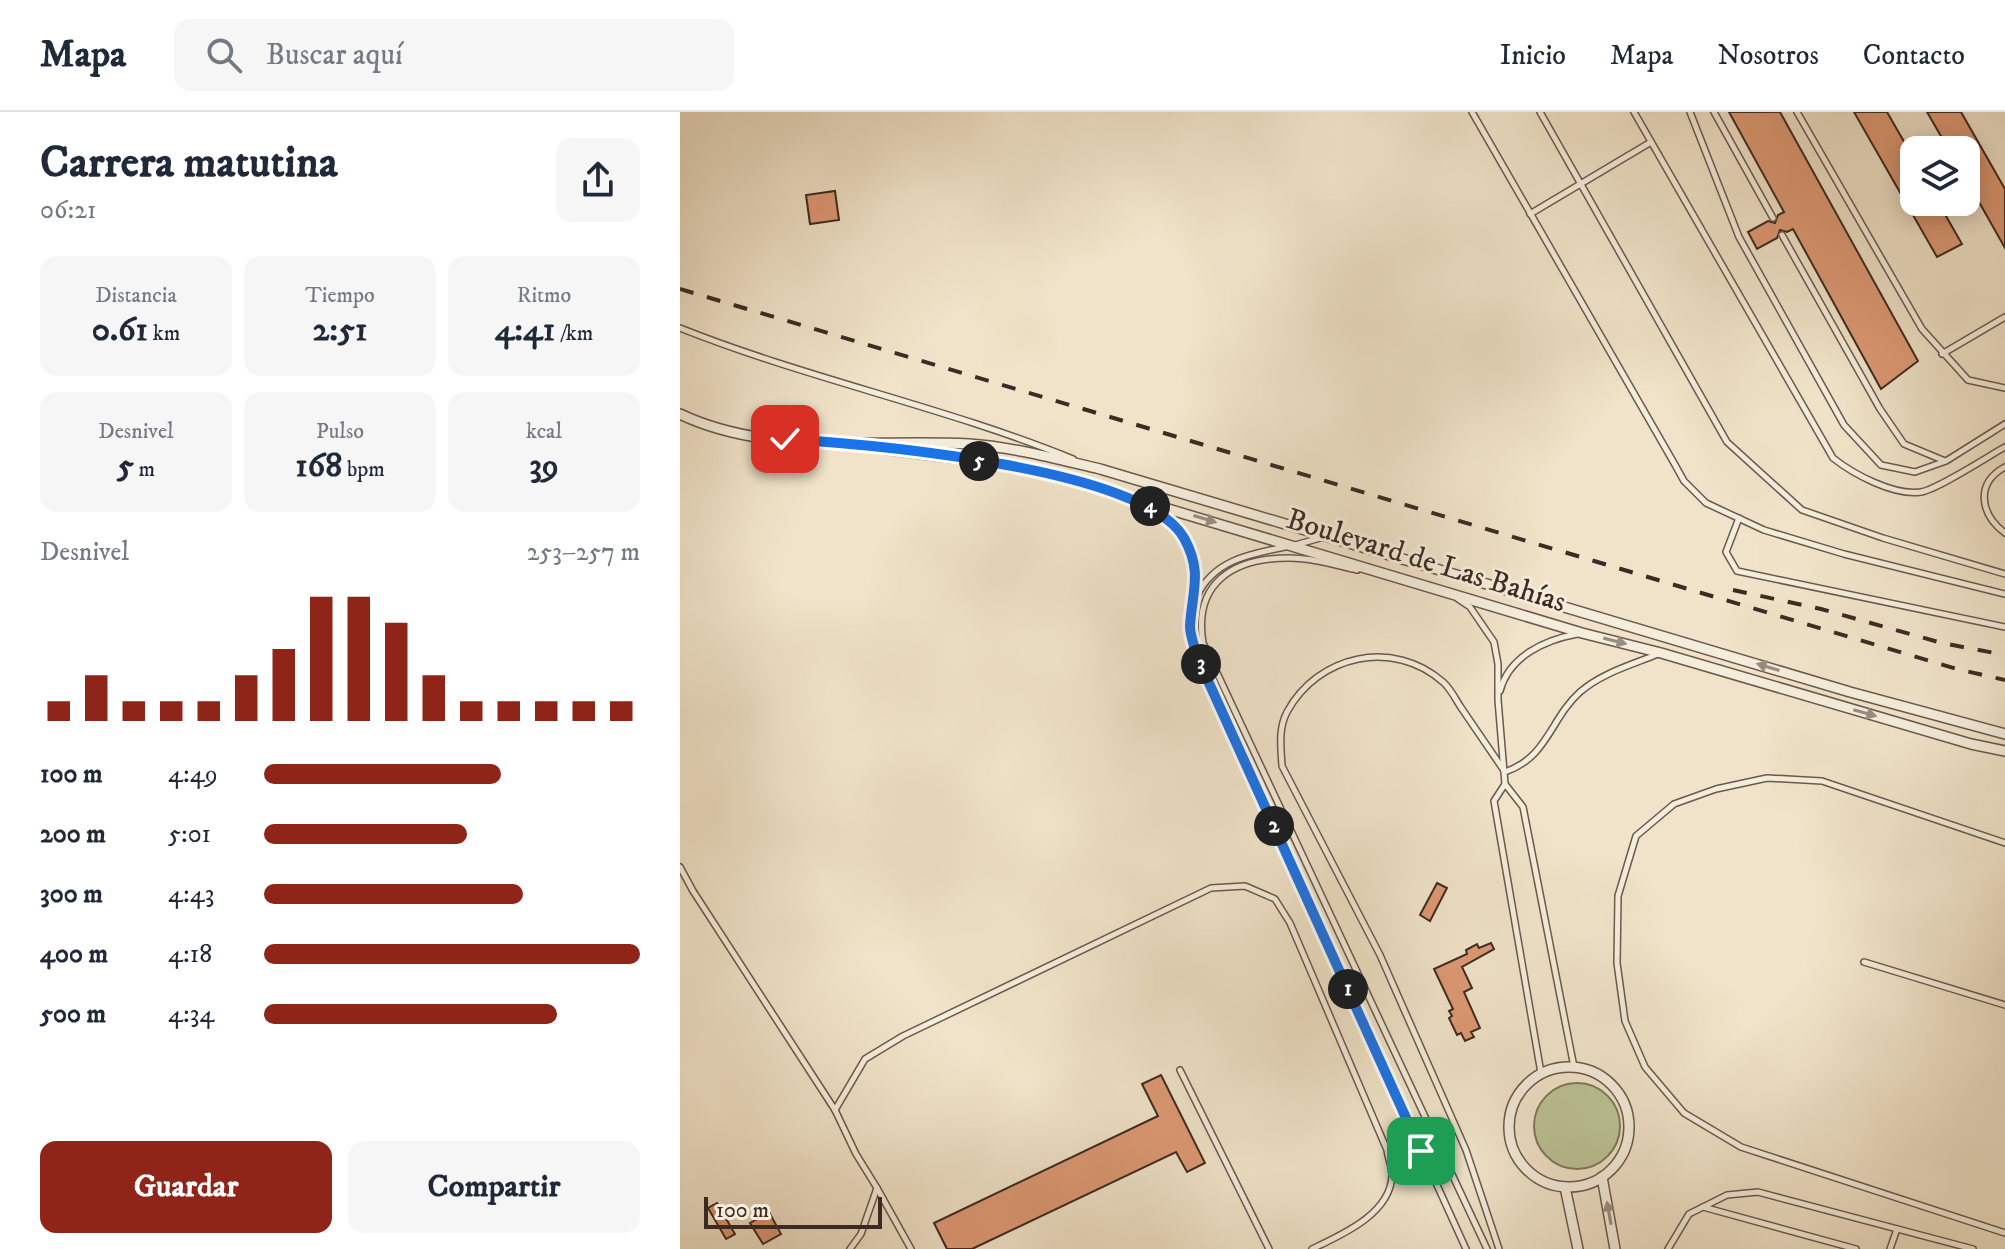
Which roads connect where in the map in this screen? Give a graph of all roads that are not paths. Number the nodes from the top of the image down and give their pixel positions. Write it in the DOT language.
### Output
graph roads {
  1 [pos="1472,112"];
  2 [pos="1540,112"];
  3 [pos="1634,112"];
  4 [pos="1690,112"];
  5 [pos="1714,112"];
  6 [pos="1797,112"];
  7 [pos="1651,142"];
  8 [pos="1581,184"];
  9 [pos="1530,214"];
  10 [pos="1773,218"];
  11 [pos="1782,235"];
  12 [pos="2005,317"];
  13 [pos="680,328"];
  14 [pos="1942,354"];
  15 [pos="2005,388"];
  16 [pos="680,414"];
  17 [pos="2005,424"];
  18 [pos="828,442"];
  19 [pos="2005,447"];
  20 [pos="1946,461"];
  21 [pos="2005,467"];
  22 [pos="1100,469"];
  23 [pos="1130,496"];
  24 [pos="1739,518"];
  25 [pos="2005,533"];
  26 [pos="1325,537"];
  27 [pos="1290,546"];
  28 [pos="2005,574"];
  29 [pos="1413,582"];
  30 [pos="1450,593"];
  31 [pos="2005,594"];
  32 [pos="1192,607"];
  33 [pos="1200,622"];
  34 [pos="2005,627"];
  35 [pos="1582,633"];
  36 [pos="1661,653"];
  37 [pos="1199,661"];
  38 [pos="1498,700"];
  39 [pos="2005,734"];
  40 [pos="2005,751"];
  41 [pos="1505,772"];
  42 [pos="1505,784"];
  43 [pos="2005,843"];
  44 [pos="680,867"];
  45 [pos="1864,962"];
  46 [pos="2005,1005"];
  47 [pos="1574,1067"];
  48 [pos="1180,1070"];
  49 [pos="1541,1073"];
  50 [pos="835,1110"];
  51 [pos="1602,1177"];
  52 [pos="1565,1187"];
  53 [pos="877,1188"];
  54 [pos="1703,1207"];
  55 [pos="1897,1229"];
  56 [pos="2005,1233"];
  57 [pos="850,1249"];
  58 [pos="911,1249"];
  59 [pos="1269,1249"];
  60 [pos="1312,1249"];
  61 [pos="1466,1249"];
  62 [pos="1487,1249"];
  63 [pos="1499,1249"];
  64 [pos="1578,1249"];
  65 [pos="1615,1249"];
  66 [pos="1668,1249"];
  67 [pos="1856,1249"];
  68 [pos="1890,1249"];
  69 [pos="1973,1249"];
  1 -- 9 [label="lane"];
  2 -- 8 [label="lane"];
  3 -- 7 [label="lane"];
  4 -- 20 [label="lane"];
  5 -- 10 [label="lane"];
  6 -- 14 [label="lane"];
  7 -- 8 [label="lane"];
  7 -- 19 [label="lane"];
  8 -- 9 [label="lane"];
  8 -- 28 [label="lane"];
  9 -- 24 [label="lane"];
  11 -- 20 [label="lane"];
  12 -- 14 [label="lane"];
  13 -- 22 [label="lane"];
  14 -- 15 [label="lane"];
  16 -- 18 [label="street, Boulevard de Las Bahías"];
  17 -- 20 [label="lane"];
  18 -- 22 [label="street, Boulevard de Las Bahías"];
  18 -- 23 [label="street, Boulevard de Las Bahías"];
  21 -- 25 [label="lane"];
  22 -- 26 [label="street, Boulevard de Las Bahías"];
  23 -- 27 [label="street, Boulevard de Las Bahías, one-way"];
  23 -- 32 [label="lane"];
  24 -- 31 [label="lane"];
  24 -- 34 [label="lane"];
  26 -- 27 [label="lane"];
  39 -- 26 [label="street, Boulevard de Las Bahías, one-way"];
  27 -- 29 [label="street, Boulevard de Las Bahías"];
  27 -- 32 [label="lane"];
  29 -- 30 [label="street, Boulevard de Las Bahías"];
  29 -- 33 [label="lane"];
  30 -- 35 [label="street, Boulevard de Las Bahías"];
  30 -- 38 [label="lane"];
  32 -- 37 [label="lane"];
  33 -- 37 [label="lane"];
  33 -- 62 [label="lane"];
  35 -- 36 [label="street, Boulevard de Las Bahías, one-way"];
  35 -- 38 [label="lane"];
  36 -- 40 [label="street, Boulevard de Las Bahías, one-way"];
  36 -- 41 [label="lane"];
  37 -- 61 [label="lane"];
  38 -- 41 [label="lane"];
  41 -- 42 [label="lane"];
  41 -- 63 [label="lane"];
  42 -- 47 [label="lane"];
  42 -- 49 [label="lane"];
  43 -- 56 [label="lane"];
  44 -- 50 [label="lane"];
  45 -- 46 [label="lane"];
  47 -- 49 [label="street"];
  47 -- 51 [label="street"];
  48 -- 59 [label="lane"];
  49 -- 52 [label="street"];
  50 -- 53 [label="lane"];
  50 -- 60 [label="lane"];
  51 -- 52 [label="street"];
  65 -- 51 [label="street, one-way"];
  52 -- 64 [label="street"];
  53 -- 57 [label="lane"];
  53 -- 58 [label="lane"];
  54 -- 55 [label="lane"];
  54 -- 66 [label="lane"];
  54 -- 67 [label="lane"];
  55 -- 68 [label="lane"];
  55 -- 69 [label="lane"];
}
